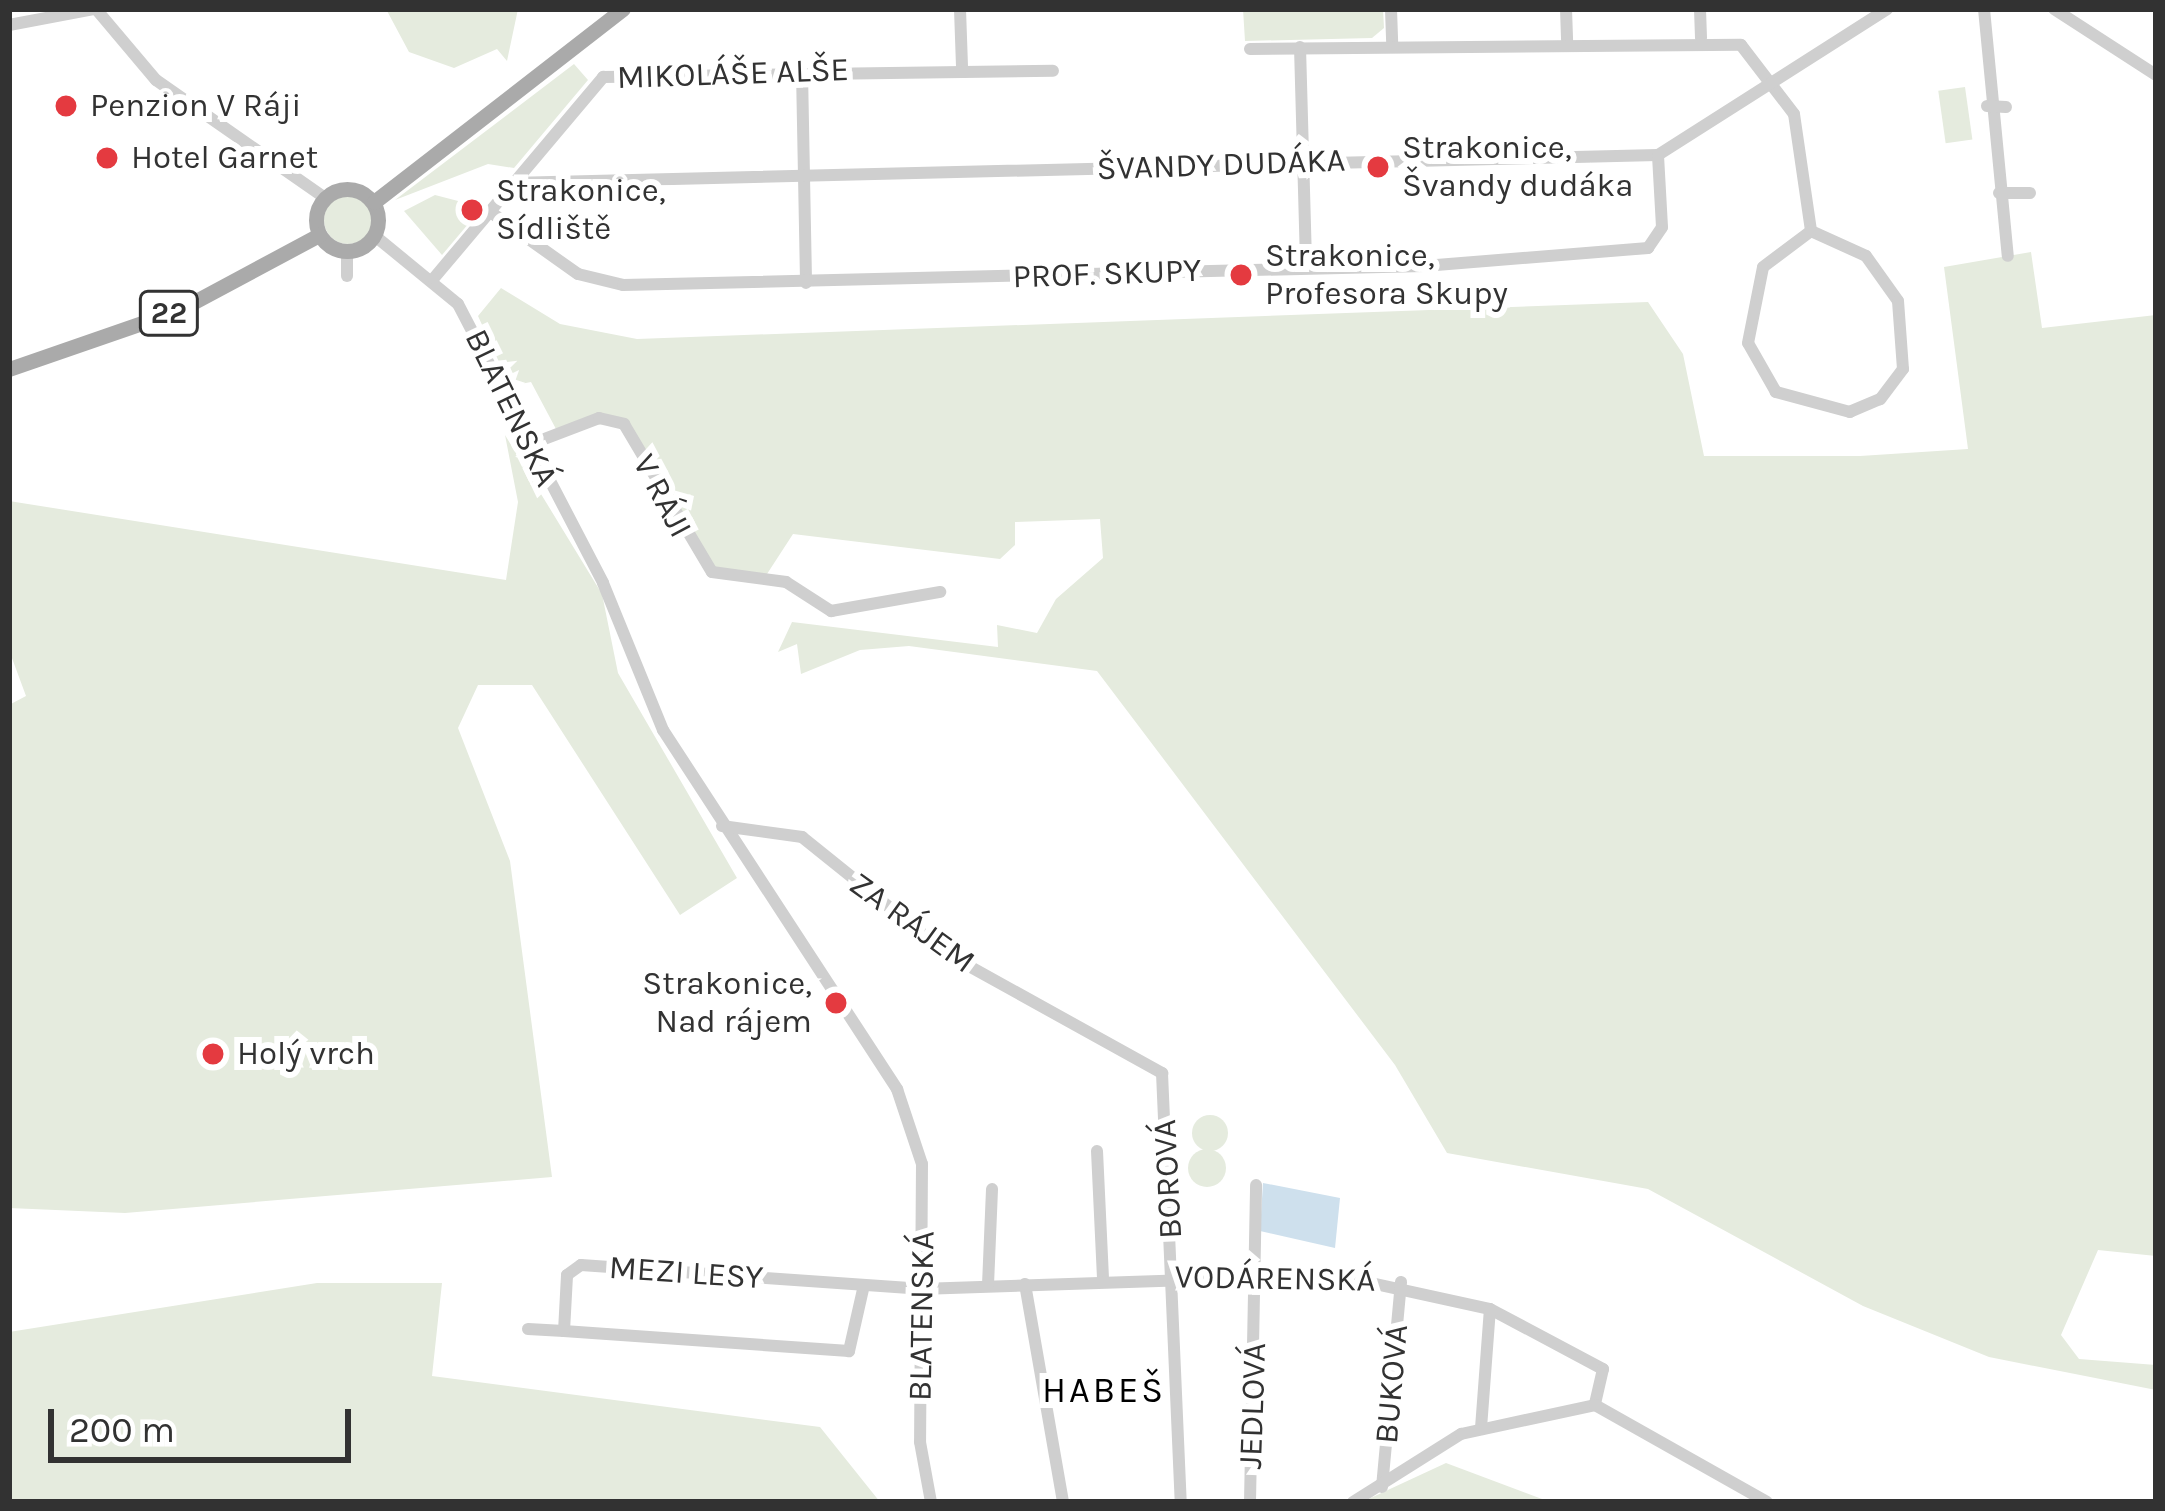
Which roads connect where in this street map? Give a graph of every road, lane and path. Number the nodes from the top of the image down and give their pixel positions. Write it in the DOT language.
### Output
graph roads {
  1 [pos="95,9"];
  2 [pos="623,9"];
  3 [pos="960,9"];
  4 [pos="1391,9"];
  5 [pos="1566,9"];
  6 [pos="1700,9"];
  7 [pos="1887,9"];
  8 [pos="1984,9"];
  9 [pos="2054,9"];
  10 [pos="9,25"];
  11 [pos="1701,38"];
  12 [pos="1567,40"];
  13 [pos="1392,44"];
  14 [pos="1300,47"];
  15 [pos="1250,49"];
  16 [pos="962,66"];
  17 [pos="1053,70"];
  18 [pos="802,72"];
  19 [pos="2156,75"];
  20 [pos="1774,78"];
  21 [pos="1988,106"];
  22 [pos="2006,107"];
  23 [pos="1658,155"];
  24 [pos="1302,163"];
  25 [pos="804,177"];
  26 [pos="511,183"];
  27 [pos="1999,193"];
  28 [pos="2030,194"];
  29 [pos="325,198"];
  30 [pos="374,202"];
  31 [pos="489,211"];
  32 [pos="1811,231"];
  33 [pos="320,235"];
  34 [pos="375,236"];
  35 [pos="347,252"];
  36 [pos="2008,256"];
  37 [pos="1306,268"];
  38 [pos="347,276"];
  39 [pos="434,278"];
  40 [pos="806,283"];
  41 [pos="9,369"];
  42 [pos="526,446"];
  43 [pos="940,592"];
  44 [pos="722,826"];
  45 [pos="1162,1073"];
  46 [pos="1097,1151"];
  47 [pos="1256,1185"];
  48 [pos="992,1189"];
  49 [pos="1256,1273"];
  50 [pos="1172,1277"];
  51 [pos="1103,1280"];
  52 [pos="1401,1282"];
  53 [pos="1025,1284"];
  54 [pos="864,1285"];
  55 [pos="988,1286"];
  56 [pos="920,1289"];
  57 [pos="1490,1309"];
  58 [pos="527,1329"];
  59 [pos="564,1331"];
  60 [pos="1594,1405"];
  61 [pos="1480,1428"];
  62 [pos="1382,1487"];
  63 [pos="931,1502"];
  64 [pos="1064,1502"];
  65 [pos="1181,1502"];
  66 [pos="1250,1502"];
  67 [pos="1353,1502"];
  68 [pos="1767,1502"];
  1 -- 10 [label="street"];
  1 -- 29 [label="street"];
  2 -- 30 [label="main road"];
  3 -- 16 [label="street"];
  4 -- 13 [label="street"];
  5 -- 12 [label="street"];
  6 -- 11 [label="street"];
  7 -- 20 [label="street"];
  8 -- 21 [label="street"];
  9 -- 19 [label="street"];
  11 -- 12 [label="street"];
  11 -- 20 [label="street"];
  12 -- 13 [label="street"];
  13 -- 14 [label="street"];
  14 -- 15 [label="street"];
  14 -- 24 [label="street"];
  16 -- 17 [label="street, MIKOLÁŠE ALŠE"];
  16 -- 18 [label="street, MIKOLÁŠE ALŠE"];
  18 -- 25 [label="street"];
  18 -- 26 [label="street, MIKOLÁŠE ALŠE"];
  20 -- 23 [label="street"];
  20 -- 32 [label="street"];
  21 -- 22 [label="street"];
  21 -- 27 [label="street"];
  23 -- 24 [label="street, ŠVANDY DUDÁKA"];
  23 -- 37 [label="street, PROF. SKUPY"];
  24 -- 25 [label="street, ŠVANDY DUDÁKA"];
  24 -- 37 [label="street"];
  25 -- 26 [label="street, ŠVANDY DUDÁKA"];
  25 -- 40 [label="street"];
  26 -- 31 [label="street, MIKOLÁŠE ALŠE"];
  27 -- 28 [label="street"];
  27 -- 36 [label="street"];
  29 -- 30 [label="main road"];
  29 -- 33 [label="main road"];
  30 -- 34 [label="main road"];
  31 -- 39 [label="street, MIKOLÁŠE ALŠE"];
  31 -- 40 [label="street, PROF. SKUPY"];
  32 -- 32 [label="street"];
  33 -- 35 [label="main road"];
  33 -- 41 [label="main road, 22"];
  34 -- 35 [label="main road"];
  34 -- 39 [label="street, BLATENSKÁ"];
  35 -- 38 [label="street"];
  37 -- 40 [label="street, PROF. SKUPY"];
  39 -- 42 [label="street, BLATENSKÁ"];
  42 -- 43 [label="street, V RÁJI"];
  42 -- 44 [label="street, BLATENSKÁ"];
  44 -- 45 [label="street, ZA RÁJEM"];
  44 -- 56 [label="street, BLATENSKÁ"];
  45 -- 50 [label="street, BOROVÁ"];
  46 -- 51 [label="street"];
  47 -- 49 [label="street, JEDLOVÁ"];
  48 -- 55 [label="street"];
  49 -- 50 [label="street, VODÁRENSKÁ"];
  49 -- 52 [label="street, VODÁRENSKÁ"];
  49 -- 66 [label="street, JEDLOVÁ"];
  50 -- 51 [label="street, VODÁRENSKÁ"];
  50 -- 65 [label="street, BOROVÁ"];
  51 -- 53 [label="street, VODÁRENSKÁ"];
  52 -- 57 [label="street, VODÁRENSKÁ"];
  52 -- 62 [label="street, BUKOVÁ"];
  53 -- 55 [label="street, VODÁRENSKÁ"];
  53 -- 64 [label="street"];
  54 -- 56 [label="street, MEZI LESY"];
  54 -- 59 [label="street, MEZI LESY"];
  54 -- 59 [label="street, MEZI LESY"];
  55 -- 56 [label="street, VODÁRENSKÁ"];
  56 -- 63 [label="street, BLATENSKÁ"];
  57 -- 60 [label="street, VODÁRENSKÁ"];
  57 -- 61 [label="street"];
  58 -- 59 [label="street, MEZI LESY"];
  60 -- 61 [label="street"];
  60 -- 68 [label="street"];
  61 -- 62 [label="street"];
  62 -- 67 [label="street"];
}
